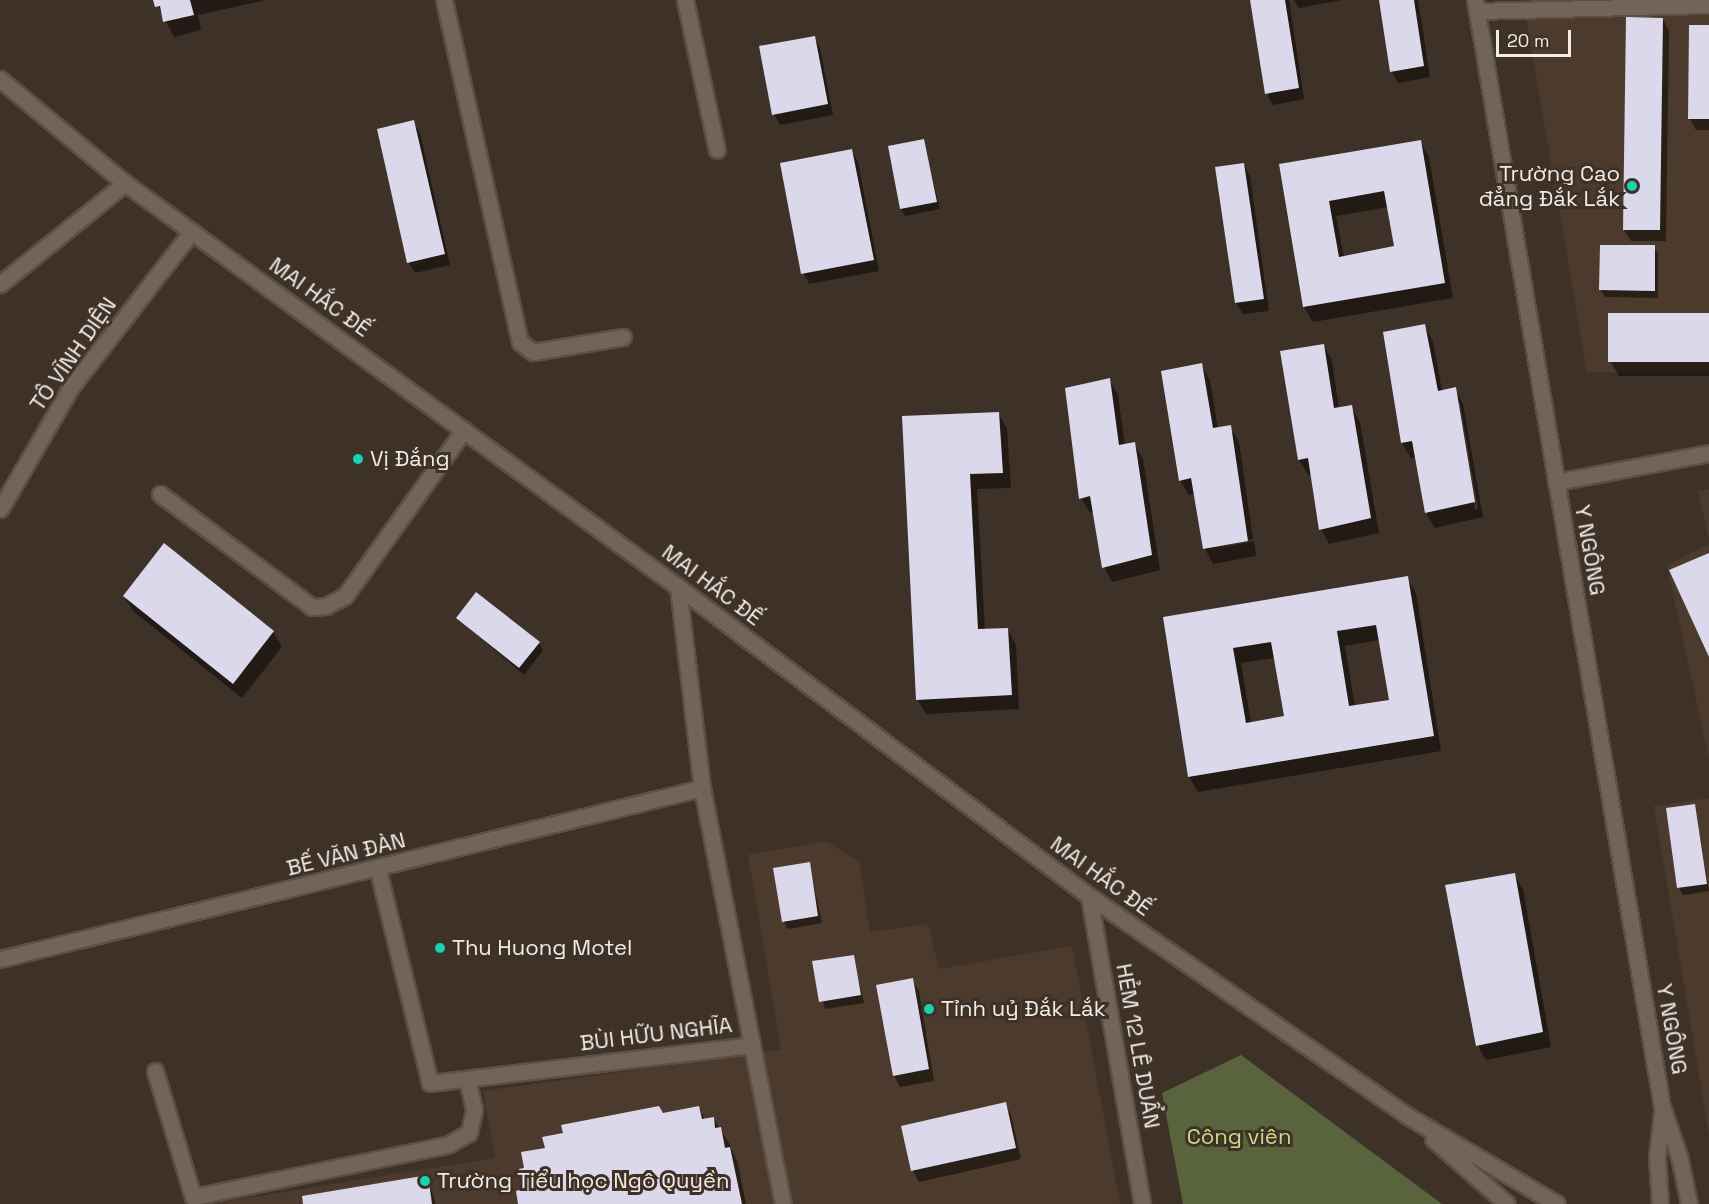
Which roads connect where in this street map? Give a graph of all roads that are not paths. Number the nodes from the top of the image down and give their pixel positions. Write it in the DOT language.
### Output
graph roads {
  1 [pos="444,0"];
  2 [pos="685,0"];
  3 [pos="1476,5"];
  4 [pos="1709,5"];
  5 [pos="0,79"];
  6 [pos="717,150"];
  7 [pos="125,183"];
  8 [pos="192,231"];
  9 [pos="0,284"];
  10 [pos="623,337"];
  11 [pos="464,430"];
  12 [pos="1709,453"];
  13 [pos="1556,482"];
  14 [pos="160,494"];
  15 [pos="0,509"];
  16 [pos="678,587"];
  17 [pos="702,788"];
  18 [pos="378,870"];
  19 [pos="1089,896"];
  20 [pos="0,959"];
  21 [pos="752,1045"];
  22 [pos="155,1071"];
  23 [pos="467,1079"];
  24 [pos="1662,1107"];
  25 [pos="1406,1115"];
  26 [pos="783,1204"];
  27 [pos="1142,1204"];
  28 [pos="1507,1204"];
  29 [pos="1557,1204"];
  30 [pos="1660,1204"];
  31 [pos="1689,1204"];
  1 -- 10 [label="street"];
  2 -- 6 [label="street"];
  3 -- 4 [label="street"];
  3 -- 13 [label="street, Y NGÔNG"];
  5 -- 7 [label="street, MAI HẮC ĐẾ"];
  7 -- 8 [label="street, MAI HẮC ĐẾ"];
  7 -- 9 [label="street"];
  8 -- 11 [label="street, MAI HẮC ĐẾ"];
  8 -- 15 [label="street, TÔ VĨNH DIỆN"];
  11 -- 14 [label="street"];
  11 -- 16 [label="street, MAI HẮC ĐẾ"];
  12 -- 13 [label="street"];
  13 -- 24 [label="street, Y NGÔNG"];
  16 -- 17 [label="street, BÙI HỮU NGHĨA"];
  16 -- 19 [label="street, MAI HẮC ĐẾ"];
  17 -- 18 [label="street, BẾ VĂN ĐÀN"];
  17 -- 21 [label="street, BÙI HỮU NGHĨA"];
  18 -- 20 [label="street, BẾ VĂN ĐÀN"];
  18 -- 23 [label="street, BÙI HỮU NGHĨA"];
  19 -- 25 [label="street, MAI HẮC ĐẾ"];
  19 -- 27 [label="street, HẺM 12 LÊ DUẨN"];
  21 -- 23 [label="street, BÙI HỮU NGHĨA"];
  21 -- 26 [label="street"];
  22 -- 23 [label="street"];
  24 -- 30 [label="street, Y NGÔNG"];
  24 -- 31 [label="street, Y NGÔNG"];
  25 -- 28 [label="street, MAI HẮC ĐẾ"];
  25 -- 29 [label="street, MAI HẮC ĐẾ"];
}
